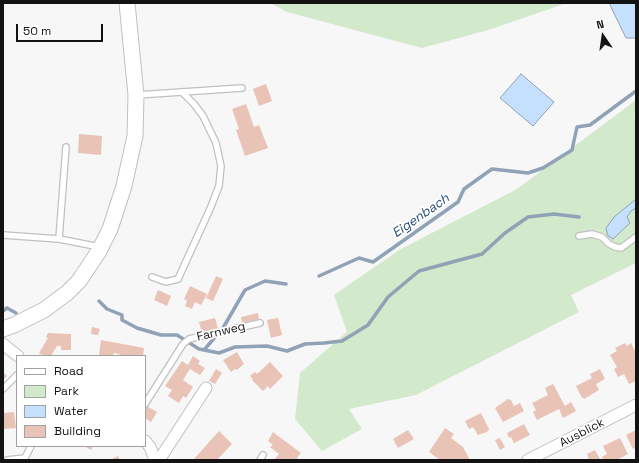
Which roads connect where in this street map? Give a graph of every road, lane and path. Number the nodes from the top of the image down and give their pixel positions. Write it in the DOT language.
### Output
graph roads {
  1 [pos="127,3"];
  2 [pos="242,88"];
  3 [pos="182,92"];
  4 [pos="136,95"];
  5 [pos="66,147"];
  6 [pos="3,235"];
  7 [pos="579,236"];
  8 [pos="636,237"];
  9 [pos="59,239"];
  10 [pos="101,247"];
  11 [pos="152,277"];
  12 [pos="260,323"];
  13 [pos="3,329"];
  14 [pos="3,344"];
  15 [pos="17,355"];
  16 [pos="16,376"];
  17 [pos="206,388"];
  18 [pos="3,389"];
  19 [pos="146,402"];
  20 [pos="636,405"];
  21 [pos="146,442"];
  22 [pos="31,447"];
  23 [pos="7,460"];
  24 [pos="155,460"];
  25 [pos="159,460"];
  26 [pos="528,460"];
  1 -- 4 [label="street"];
  2 -- 3 [label="lane"];
  3 -- 4 [label="lane"];
  3 -- 11 [label="lane"];
  4 -- 10 [label="street"];
  5 -- 9 [label="lane"];
  6 -- 9 [label="lane"];
  7 -- 8 [label="lane"];
  9 -- 10 [label="lane"];
  10 -- 13 [label="street"];
  12 -- 19 [label="lane, Farnweg"];
  14 -- 15 [label="street"];
  16 -- 18 [label="lane"];
  17 -- 25 [label="street"];
  20 -- 26 [label="street, Ausblick"];
  21 -- 24 [label="street"];
  22 -- 23 [label="lane"];
}
